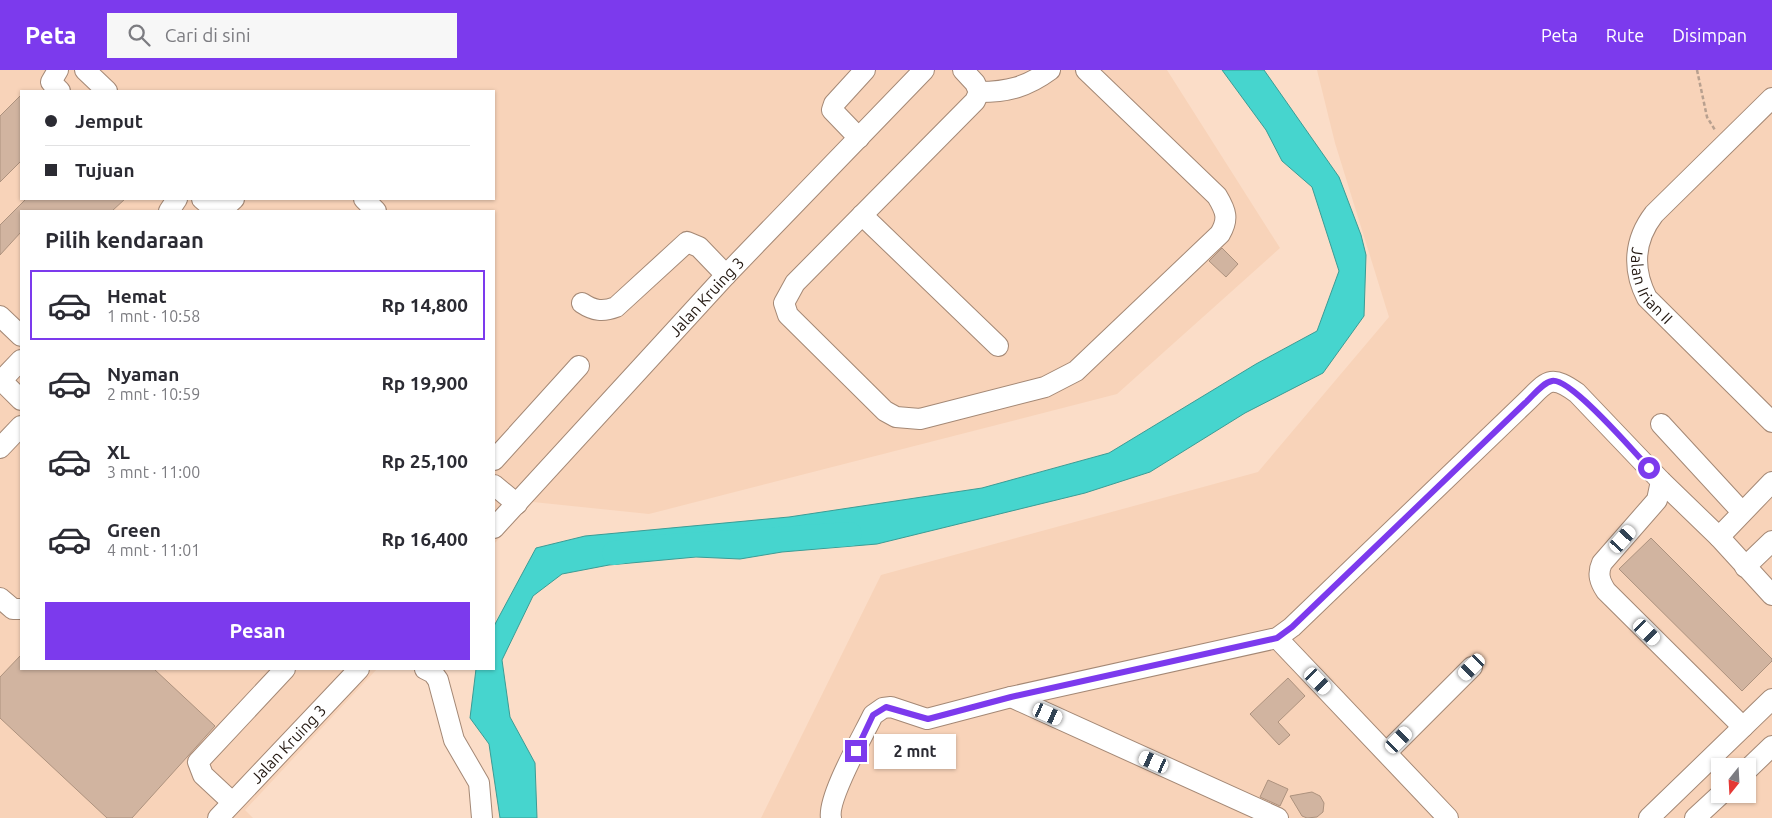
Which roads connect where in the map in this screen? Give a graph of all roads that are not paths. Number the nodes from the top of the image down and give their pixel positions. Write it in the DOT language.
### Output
graph roads {
  1 [pos="58,70"];
  2 [pos="85,70"];
  3 [pos="865,70"];
  4 [pos="924,70"];
  5 [pos="963,70"];
  6 [pos="1050,70"];
  7 [pos="1086,70"];
  8 [pos="59,90"];
  9 [pos="106,90"];
  10 [pos="979,92"];
  11 [pos="1772,98"];
  12 [pos="859,138"];
  13 [pos="203,200"];
  14 [pos="233,200"];
  15 [pos="365,200"];
  16 [pos="215,210"];
  17 [pos="222,210"];
  18 [pos="375,210"];
  19 [pos="862,216"];
  20 [pos="726,275"];
  21 [pos="582,303"];
  22 [pos="0,316"];
  23 [pos="20,335"];
  24 [pos="998,346"];
  25 [pos="20,361"];
  26 [pos="579,366"];
  27 [pos="1,382"];
  28 [pos="20,399"];
  29 [pos="1772,422"];
  30 [pos="1661,424"];
  31 [pos="20,427"];
  32 [pos="0,448"];
  33 [pos="495,459"];
  34 [pos="1661,481"];
  35 [pos="1772,482"];
  36 [pos="495,486"];
  37 [pos="517,504"];
  38 [pos="1742,512"];
  39 [pos="495,527"];
  40 [pos="1719,537"];
  41 [pos="1772,541"];
  42 [pos="1745,567"];
  43 [pos="1772,595"];
  44 [pos="0,598"];
  45 [pos="20,609"];
  46 [pos="1277,638"];
  47 [pos="1472,667"];
  48 [pos="284,670"];
  49 [pos="355,670"];
  50 [pos="427,670"];
  51 [pos="1011,697"];
  52 [pos="1772,698"];
  53 [pos="1743,727"];
  54 [pos="1772,746"];
  55 [pos="1387,752"];
  56 [pos="1756,761"];
  57 [pos="232,802"];
  58 [pos="1711,803"];
  59 [pos="218,818"];
  60 [pos="482,818"];
  61 [pos="831,818"];
  62 [pos="1278,818"];
  63 [pos="1448,818"];
  64 [pos="1649,818"];
  65 [pos="1695,818"];
  1 -- 8 [label="street"];
  2 -- 9 [label="street"];
  3 -- 12 [label="street"];
  4 -- 12 [label="street, Jalan Kruing 3"];
  5 -- 10 [label="street"];
  6 -- 10 [label="street"];
  7 -- 19 [label="street"];
  10 -- 19 [label="street"];
  11 -- 29 [label="street, Jalan Irian II"];
  12 -- 20 [label="street, Jalan Kruing 3"];
  13 -- 16 [label="street"];
  14 -- 17 [label="street"];
  15 -- 18 [label="street"];
  19 -- 24 [label="street"];
  20 -- 21 [label="street"];
  20 -- 37 [label="street, Jalan Kruing 3"];
  22 -- 23 [label="street"];
  25 -- 27 [label="street"];
  26 -- 33 [label="street"];
  27 -- 28 [label="street"];
  30 -- 38 [label="street"];
  31 -- 32 [label="street"];
  34 -- 40 [label="street"];
  34 -- 46 [label="street"];
  34 -- 53 [label="street"];
  35 -- 38 [label="street"];
  36 -- 37 [label="street"];
  37 -- 39 [label="street, Jalan Kruing 3"];
  38 -- 40 [label="street"];
  40 -- 42 [label="street"];
  41 -- 42 [label="street"];
  42 -- 43 [label="street"];
  44 -- 45 [label="street"];
  46 -- 51 [label="street"];
  46 -- 55 [label="street"];
  47 -- 55 [label="street"];
  48 -- 57 [label="street"];
  49 -- 57 [label="street, Jalan Kruing 3"];
  50 -- 60 [label="street"];
  51 -- 61 [label="street"];
  51 -- 62 [label="street"];
  52 -- 53 [label="street"];
  53 -- 64 [label="street"];
  54 -- 56 [label="street"];
  55 -- 63 [label="street"];
  57 -- 59 [label="street, Jalan Kruing 3"];
  58 -- 65 [label="street"];
}
